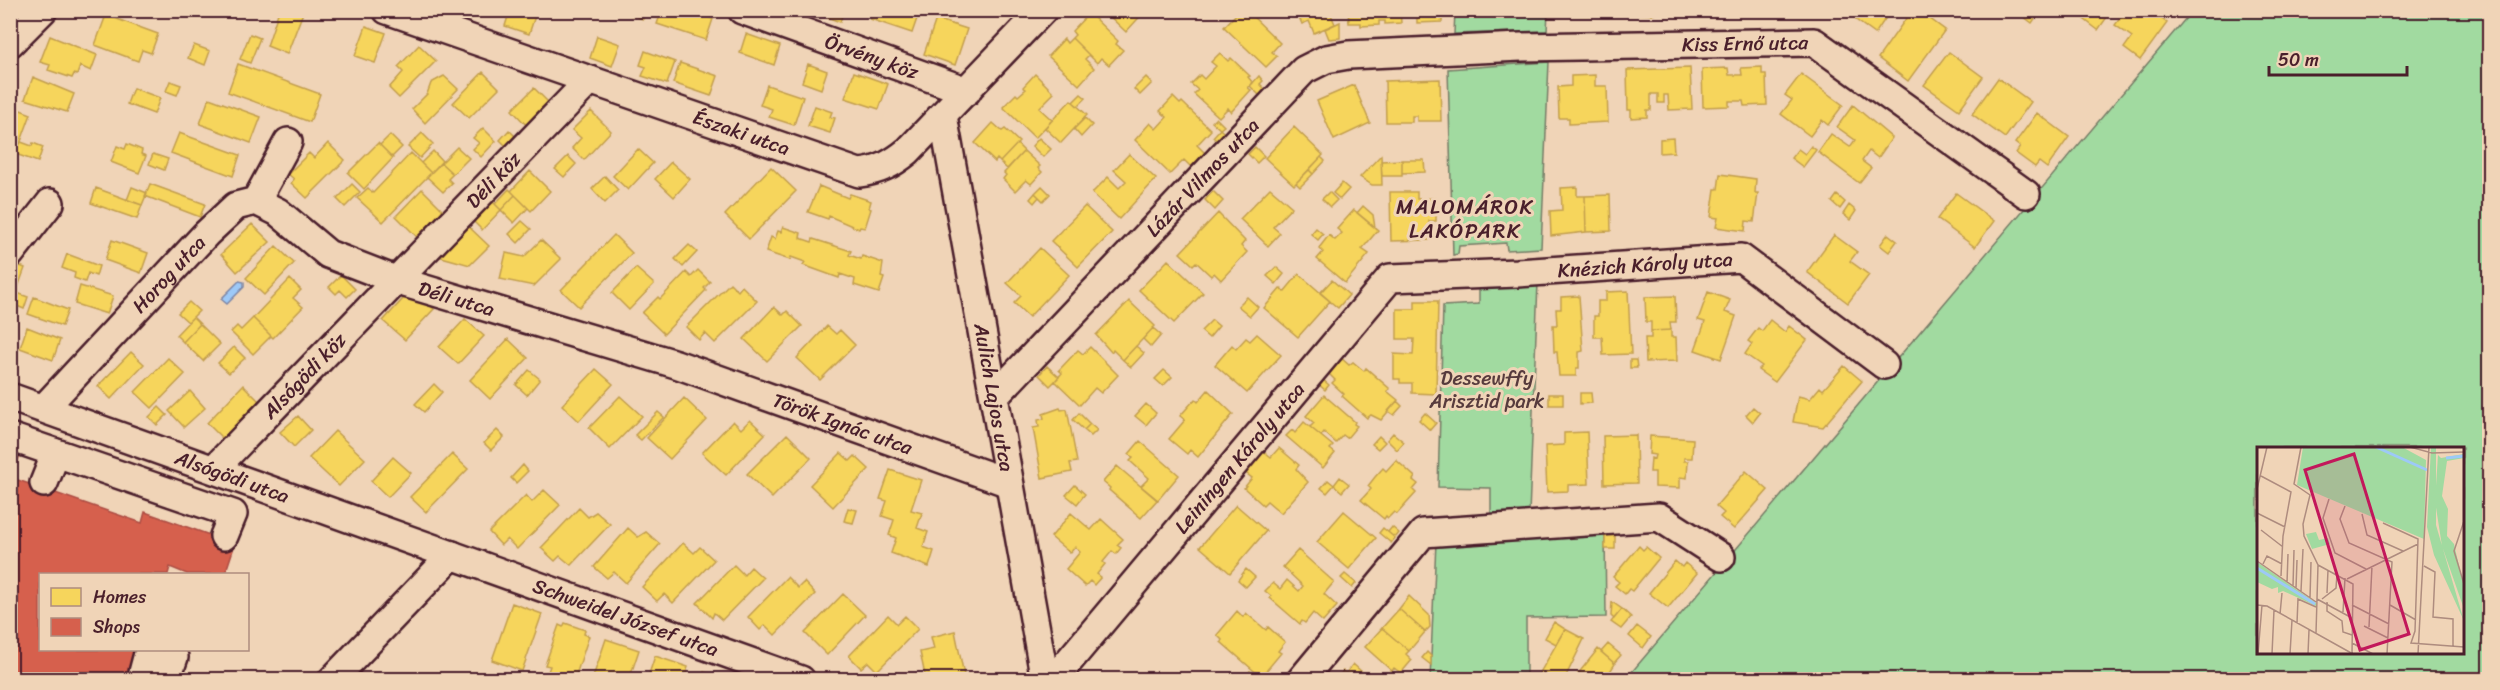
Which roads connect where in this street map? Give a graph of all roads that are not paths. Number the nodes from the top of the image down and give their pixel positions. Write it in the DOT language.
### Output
graph roads {
  1 [pos="43,10"];
  2 [pos="387,10"];
  3 [pos="742,10"];
  4 [pos="1043,10"];
  5 [pos="441,18"];
  6 [pos="10,43"];
  7 [pos="1453,50"];
  8 [pos="590,80"];
  9 [pos="967,91"];
  10 [pos="943,116"];
  11 [pos="288,142"];
  12 [pos="2026,195"];
  13 [pos="256,201"];
  14 [pos="50,203"];
  15 [pos="10,254"];
  16 [pos="1443,276"];
  17 [pos="398,281"];
  18 [pos="676,364"];
  19 [pos="1884,365"];
  20 [pos="996,395"];
  21 [pos="10,397"];
  22 [pos="44,408"];
  23 [pos="10,437"];
  24 [pos="56,453"];
  25 [pos="214,470"];
  26 [pos="44,483"];
  27 [pos="1009,483"];
  28 [pos="224,536"];
  29 [pos="452,555"];
  30 [pos="1721,556"];
  31 [pos="163,662"];
  32 [pos="141,680"];
  33 [pos="332,680"];
  34 [pos="801,680"];
  35 [pos="1045,680"];
  36 [pos="1053,680"];
  37 [pos="1301,680"];
  1 -- 6 [label="street"];
  2 -- 5 [label="street, Északi utca"];
  3 -- 9 [label="street, Örvény köz"];
  4 -- 9 [label="street, Északi utca"];
  5 -- 8 [label="street, Északi utca"];
  7 -- 12 [label="street, Kiss Ernő utca"];
  7 -- 20 [label="street, Lázár Vilmos utca"];
  8 -- 10 [label="street, Északi utca"];
  8 -- 17 [label="street, Déli köz"];
  9 -- 10 [label="street, Északi utca"];
  10 -- 20 [label="street, Aulich Lajos utca"];
  11 -- 13 [label="street"];
  13 -- 17 [label="street, Déli utca"];
  13 -- 22 [label="street, Horog utca"];
  14 -- 15 [label="street"];
  16 -- 19 [label="street, Knézich Károly utca"];
  16 -- 36 [label="street, Leiningen Károly utca"];
  17 -- 18 [label="street, Déli utca"];
  17 -- 25 [label="street, Alsógödi köz"];
  18 -- 27 [label="street, Török Ignác utca"];
  20 -- 27 [label="street, Aulich Lajos utca"];
  21 -- 22 [label="street, Alsógödi utca"];
  22 -- 25 [label="street, Alsógödi utca"];
  23 -- 24 [label="street"];
  24 -- 26 [label="street"];
  24 -- 28 [label="street"];
  25 -- 29 [label="street, Alsógödi utca"];
  27 -- 35 [label="street, Aulich Lajos utca"];
  29 -- 33 [label="street"];
  29 -- 34 [label="street, Schweidel József utca"];
  30 -- 37 [label="street"];
  31 -- 32 [label="street"];
}
